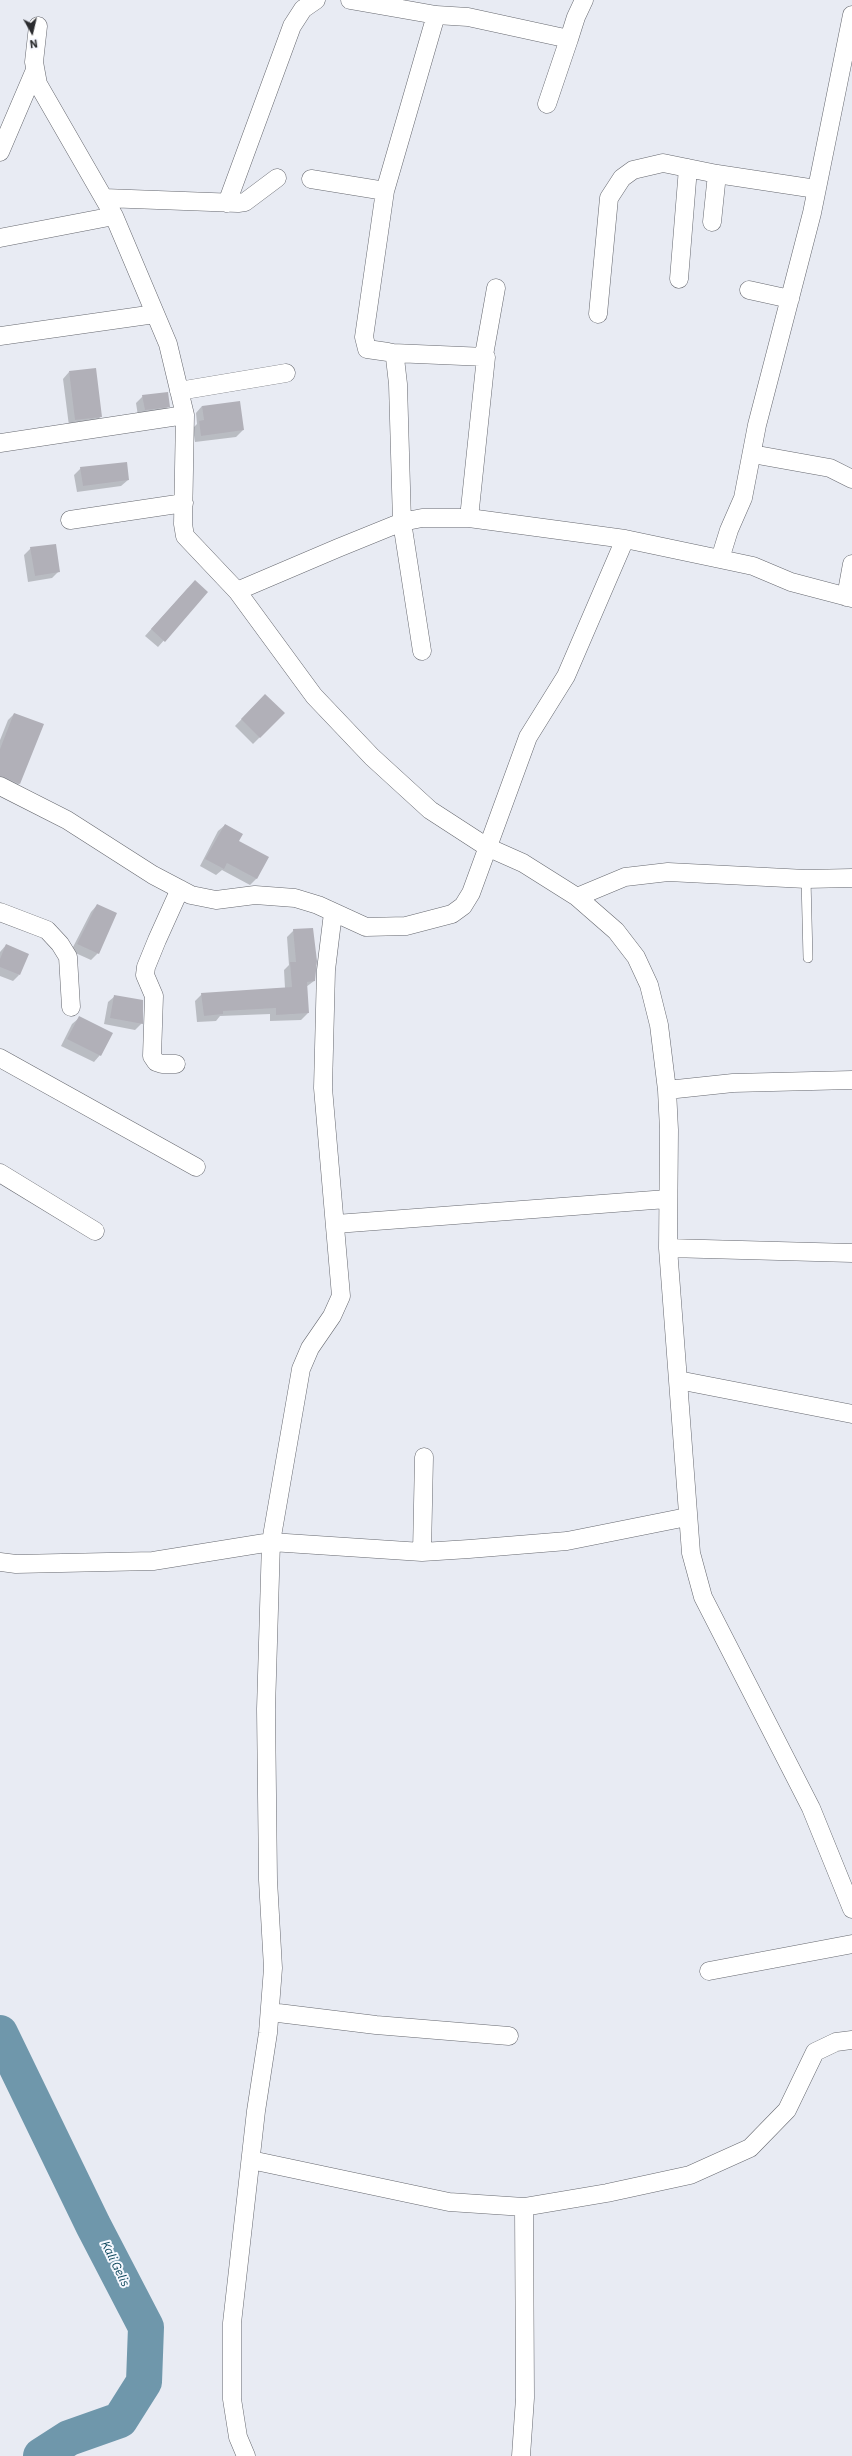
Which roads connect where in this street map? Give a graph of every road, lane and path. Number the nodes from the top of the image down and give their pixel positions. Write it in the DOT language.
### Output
graph roads {
  1 [pos="316,0"];
  2 [pos="350,0"];
  3 [pos="584,0"];
  4 [pos="436,15"];
  5 [pos="852,15"];
  6 [pos="38,26"];
  7 [pos="569,39"];
  8 [pos="35,70"];
  9 [pos="547,104"];
  10 [pos="7,114"];
  11 [pos="0,152"];
  12 [pos="688,168"];
  13 [pos="717,174"];
  14 [pos="277,178"];
  15 [pos="310,179"];
  16 [pos="816,189"];
  17 [pos="385,191"];
  18 [pos="104,198"];
  19 [pos="228,203"];
  20 [pos="114,216"];
  21 [pos="712,222"];
  22 [pos="0,238"];
  23 [pos="679,279"];
  24 [pos="496,288"];
  25 [pos="749,290"];
  26 [pos="790,299"];
  27 [pos="155,314"];
  28 [pos="598,314"];
  29 [pos="0,336"];
  30 [pos="393,353"];
  31 [pos="484,355"];
  32 [pos="286,373"];
  33 [pos="179,391"];
  34 [pos="185,415"];
  35 [pos="0,443"];
  36 [pos="752,454"];
  37 [pos="852,479"];
  38 [pos="184,503"];
  39 [pos="469,518"];
  40 [pos="70,520"];
  41 [pos="402,522"];
  42 [pos="625,539"];
  43 [pos="720,559"];
  44 [pos="852,564"];
  45 [pos="237,592"];
  46 [pos="849,598"];
  47 [pos="422,651"];
  48 [pos="0,786"];
  49 [pos="487,847"];
  50 [pos="852,878"];
  51 [pos="806,880"];
  52 [pos="180,889"];
  53 [pos="577,897"];
  54 [pos="0,912"];
  55 [pos="333,913"];
  56 [pos="808,958"];
  57 [pos="71,1008"];
  58 [pos="0,1058"];
  59 [pos="176,1064"];
  60 [pos="852,1080"];
  61 [pos="667,1090"];
  62 [pos="196,1167"];
  63 [pos="0,1173"];
  64 [pos="667,1199"];
  65 [pos="336,1224"];
  66 [pos="95,1231"];
  67 [pos="668,1248"];
  68 [pos="852,1253"];
  69 [pos="678,1380"];
  70 [pos="852,1414"];
  71 [pos="424,1457"];
  72 [pos="687,1517"];
  73 [pos="272,1542"];
  74 [pos="422,1552"];
  75 [pos="0,1562"];
  76 [pos="852,1909"];
  77 [pos="852,1944"];
  78 [pos="709,1971"];
  79 [pos="270,2012"];
  80 [pos="509,2036"];
  81 [pos="852,2040"];
  82 [pos="251,2160"];
  83 [pos="524,2206"];
  84 [pos="246,2456"];
  85 [pos="521,2456"];
  1 -- 19 [label="street"];
  2 -- 4 [label="street"];
  3 -- 7 [label="street"];
  4 -- 7 [label="street"];
  4 -- 17 [label="street"];
  5 -- 16 [label="street"];
  6 -- 8 [label="street"];
  7 -- 9 [label="street"];
  8 -- 10 [label="street"];
  8 -- 18 [label="street"];
  10 -- 11 [label="street"];
  12 -- 13 [label="street"];
  12 -- 23 [label="street"];
  12 -- 28 [label="street"];
  13 -- 16 [label="street"];
  13 -- 21 [label="street"];
  14 -- 19 [label="street"];
  15 -- 17 [label="street"];
  16 -- 26 [label="street"];
  17 -- 30 [label="street"];
  18 -- 19 [label="street"];
  18 -- 20 [label="street"];
  20 -- 22 [label="street"];
  20 -- 27 [label="street"];
  24 -- 31 [label="street"];
  25 -- 26 [label="street"];
  26 -- 36 [label="street"];
  27 -- 29 [label="street"];
  27 -- 33 [label="street"];
  30 -- 31 [label="street"];
  30 -- 41 [label="street"];
  31 -- 39 [label="street"];
  32 -- 33 [label="street"];
  33 -- 34 [label="street"];
  34 -- 35 [label="street"];
  34 -- 38 [label="street"];
  36 -- 37 [label="street"];
  36 -- 43 [label="street"];
  38 -- 40 [label="street"];
  38 -- 45 [label="street"];
  39 -- 41 [label="street"];
  39 -- 42 [label="street"];
  41 -- 45 [label="street"];
  41 -- 47 [label="street"];
  42 -- 43 [label="street"];
  42 -- 49 [label="street"];
  43 -- 46 [label="street"];
  44 -- 46 [label="street"];
  45 -- 49 [label="street"];
  48 -- 52 [label="street"];
  49 -- 53 [label="street"];
  49 -- 55 [label="street"];
  50 -- 51 [label="street"];
  51 -- 53 [label="street"];
  51 -- 56 [label="lane"];
  52 -- 55 [label="street"];
  52 -- 59 [label="street"];
  53 -- 61 [label="street"];
  54 -- 57 [label="street"];
  55 -- 65 [label="street"];
  58 -- 62 [label="street"];
  60 -- 61 [label="street"];
  61 -- 64 [label="street"];
  63 -- 66 [label="street"];
  64 -- 65 [label="street"];
  64 -- 67 [label="street"];
  65 -- 73 [label="street"];
  67 -- 68 [label="street"];
  67 -- 69 [label="street"];
  69 -- 70 [label="street"];
  69 -- 72 [label="street"];
  71 -- 74 [label="street"];
  72 -- 74 [label="street"];
  72 -- 76 [label="street"];
  73 -- 74 [label="street"];
  73 -- 75 [label="street"];
  73 -- 79 [label="street"];
  77 -- 78 [label="street"];
  79 -- 80 [label="street"];
  79 -- 82 [label="street"];
  81 -- 83 [label="street"];
  82 -- 83 [label="street"];
  82 -- 84 [label="street"];
  83 -- 85 [label="street"];
}
